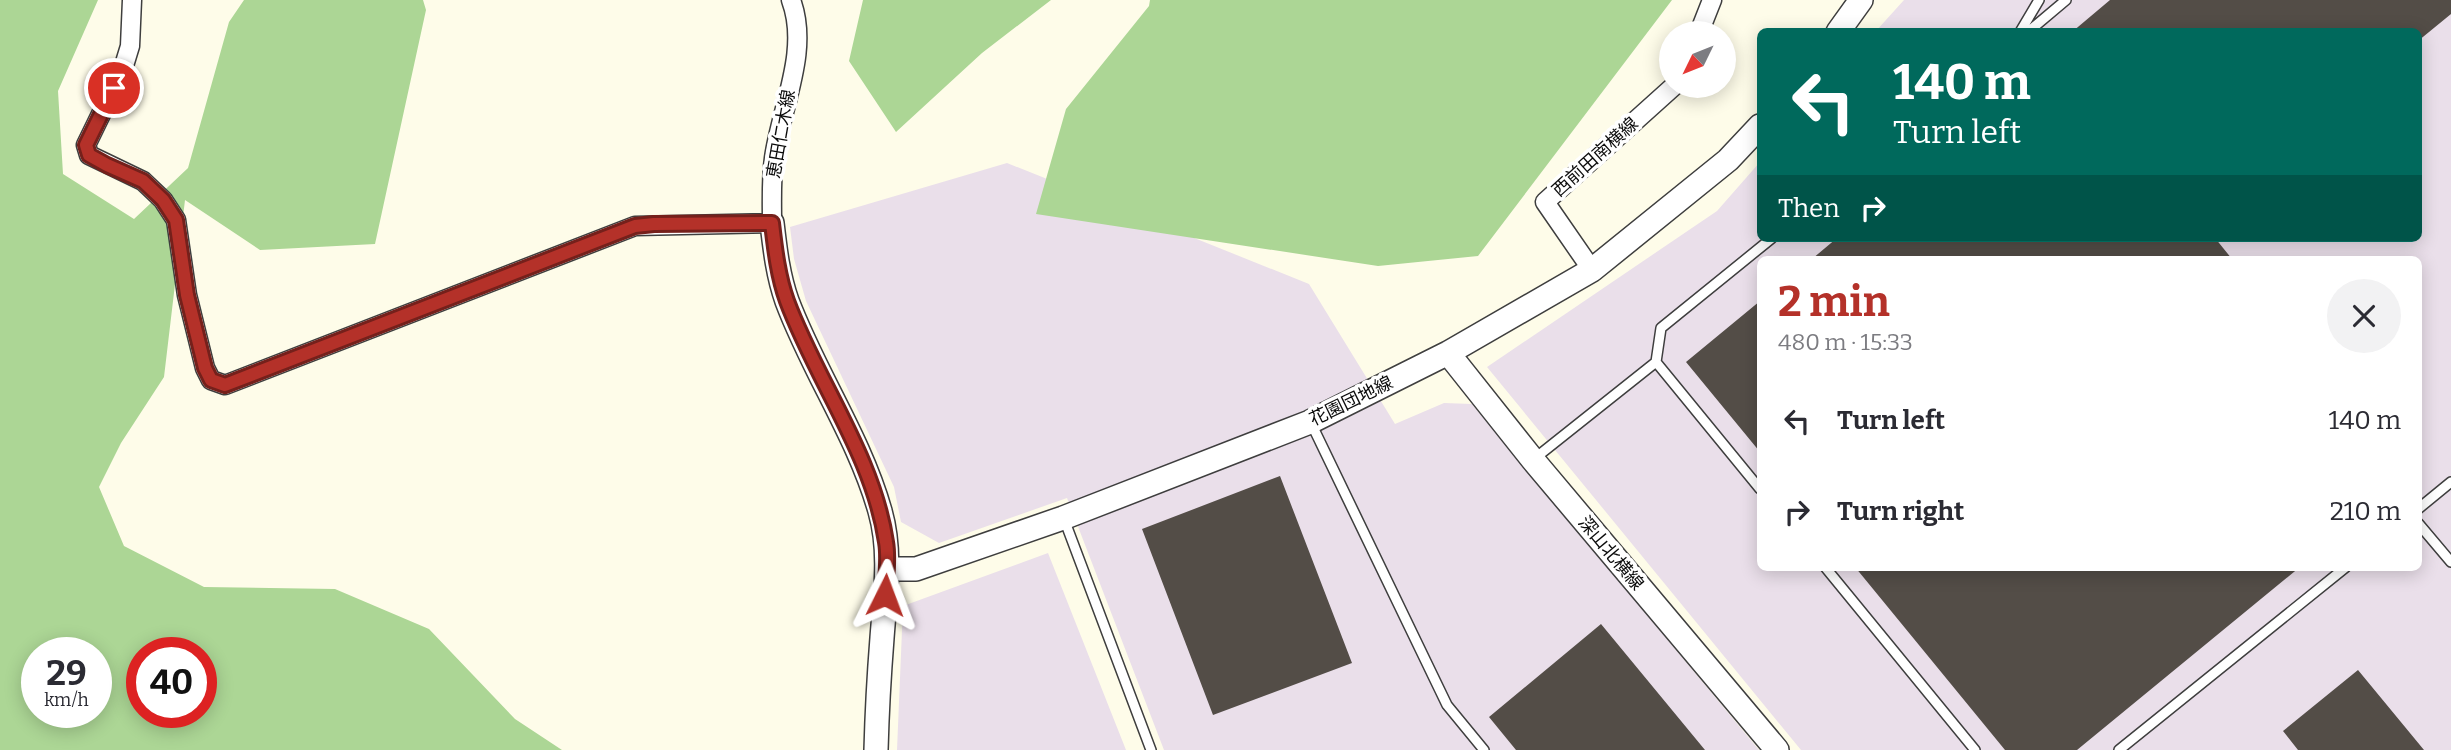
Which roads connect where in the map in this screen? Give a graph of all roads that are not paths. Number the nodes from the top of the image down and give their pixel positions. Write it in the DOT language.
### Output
graph roads {
  1 [pos="132,0"];
  2 [pos="791,0"];
  3 [pos="1712,0"];
  4 [pos="1861,0"];
  5 [pos="2039,0"];
  6 [pos="2066,0"];
  7 [pos="1704,21"];
  8 [pos="1841,28"];
  9 [pos="2022,28"];
  10 [pos="2033,28"];
  11 [pos="1661,98"];
  12 [pos="1757,129"];
  13 [pos="772,223"];
  14 [pos="1767,242"];
  15 [pos="1592,270"];
  16 [pos="1448,354"];
  17 [pos="1656,362"];
  18 [pos="1310,422"];
  19 [pos="1533,460"];
  20 [pos="2451,482"];
  21 [pos="1757,485"];
  22 [pos="2422,506"];
  23 [pos="1063,518"];
  24 [pos="2422,528"];
  25 [pos="2451,562"];
  26 [pos="887,569"];
  27 [pos="1828,571"];
  28 [pos="2341,571"];
  29 [pos="876,750"];
  30 [pos="1151,750"];
  31 [pos="1484,750"];
  32 [pos="1777,750"];
  33 [pos="1975,750"];
  34 [pos="2119,750"];
  1 -- 13 [label="street"];
  2 -- 13 [label="street, 恵田仁木線"];
  3 -- 7 [label="street"];
  4 -- 8 [label="street"];
  5 -- 9 [label="lane"];
  6 -- 10 [label="lane"];
  11 -- 15 [label="street, 西前田南横線"];
  12 -- 15 [label="street, 花園団地線"];
  13 -- 26 [label="street, 恵田仁木線"];
  14 -- 17 [label="lane"];
  15 -- 16 [label="street, 花園団地線"];
  16 -- 18 [label="street, 花園団地線"];
  16 -- 19 [label="street, 深山北横線"];
  17 -- 19 [label="lane"];
  17 -- 21 [label="lane"];
  18 -- 23 [label="street, 花園団地線"];
  18 -- 31 [label="lane"];
  19 -- 32 [label="street, 深山北横線"];
  20 -- 22 [label="lane"];
  23 -- 26 [label="street, 花園団地線"];
  23 -- 30 [label="lane"];
  24 -- 25 [label="lane"];
  26 -- 29 [label="street, 恵田仁木線"];
  27 -- 33 [label="lane"];
  28 -- 34 [label="lane"];
}
